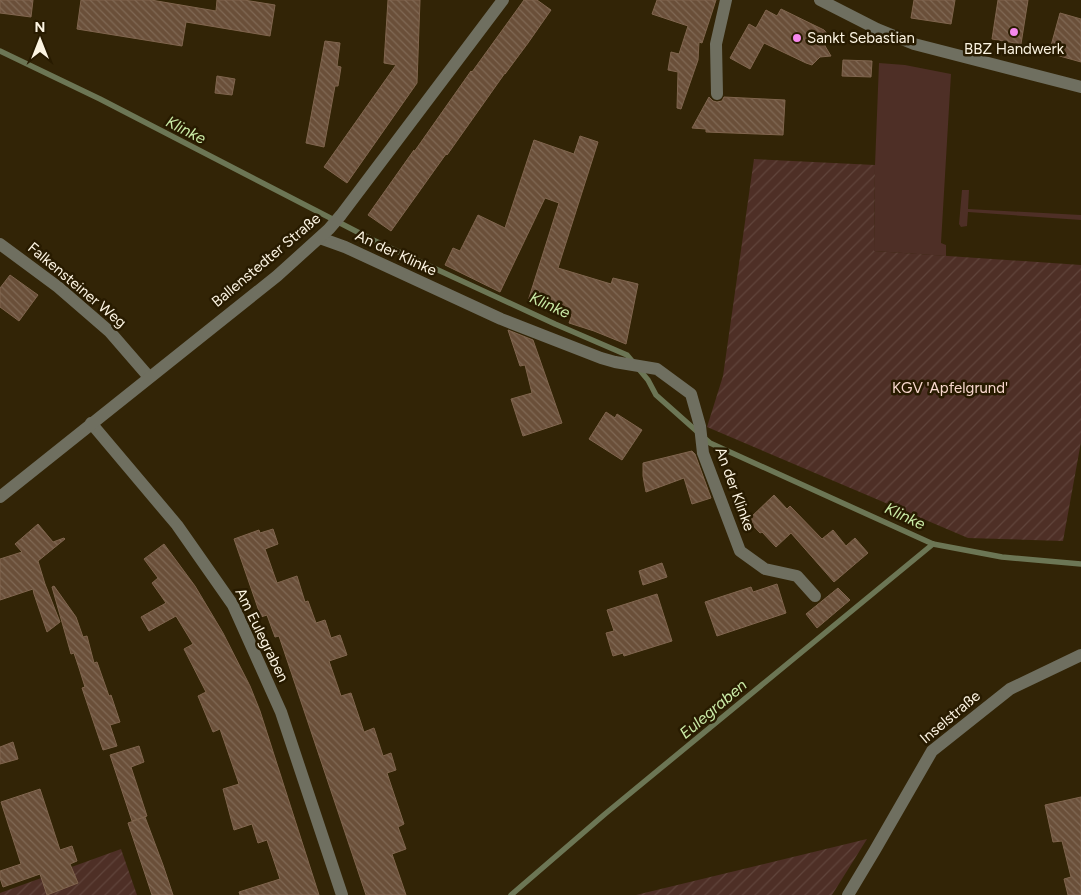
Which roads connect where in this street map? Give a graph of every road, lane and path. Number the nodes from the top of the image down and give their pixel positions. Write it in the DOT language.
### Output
graph roads {
  1 [pos="503,0"];
  2 [pos="726,0"];
  3 [pos="820,0"];
  4 [pos="1081,87"];
  5 [pos="717,94"];
  6 [pos="324,234"];
  7 [pos="0,244"];
  8 [pos="149,377"];
  9 [pos="91,423"];
  10 [pos="0,497"];
  11 [pos="815,596"];
  12 [pos="1081,655"];
  13 [pos="342,895"];
  14 [pos="848,895"];
  1 -- 6 [label="street, Ballenstedter Straße"];
  2 -- 5 [label="street"];
  3 -- 4 [label="street"];
  6 -- 8 [label="street, Ballenstedter Straße"];
  6 -- 11 [label="street, An der Klinke"];
  7 -- 8 [label="street, Falkensteiner Weg"];
  8 -- 9 [label="street, Ballenstedter Straße"];
  9 -- 10 [label="street, Ballenstedter Straße"];
  9 -- 13 [label="street, Am Eulegraben"];
  12 -- 14 [label="street, Inselstraße"];
}
